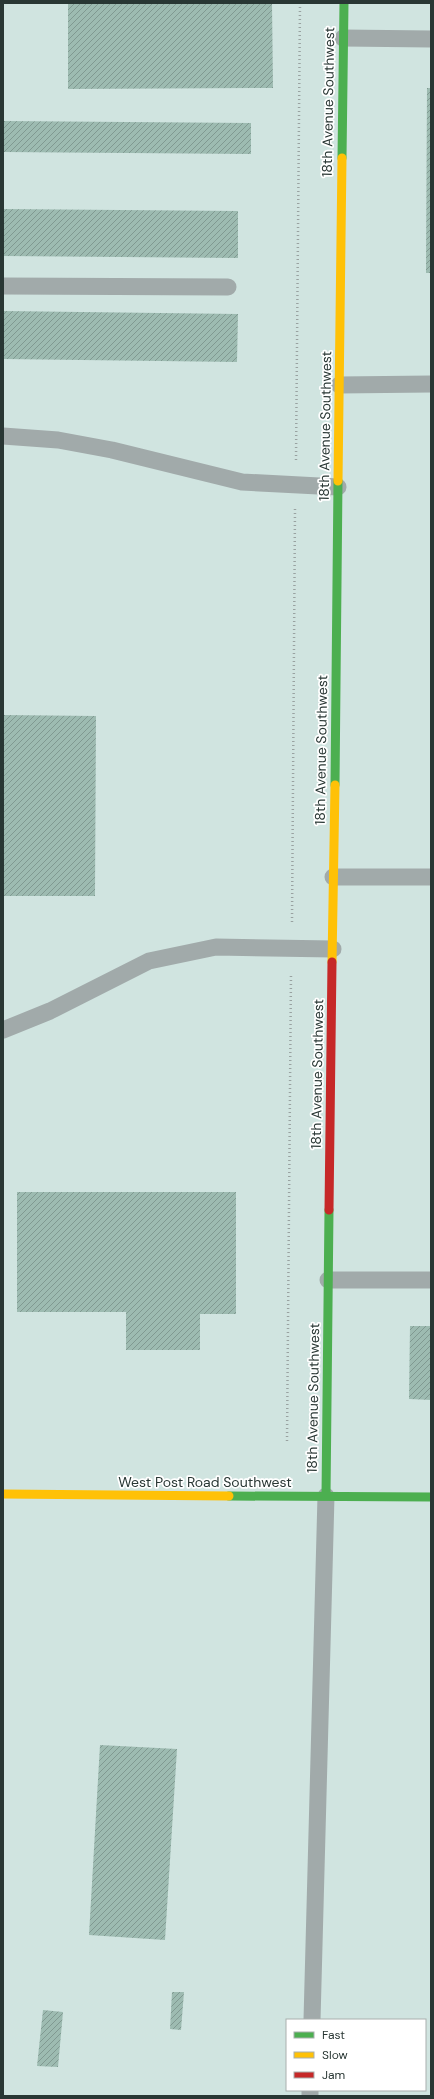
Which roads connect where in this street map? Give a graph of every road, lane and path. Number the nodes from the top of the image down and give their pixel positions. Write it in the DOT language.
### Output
graph roads {
  1 [pos="300,3"];
  2 [pos="344,3"];
  3 [pos="343,38"];
  4 [pos="431,39"];
  5 [pos="3,286"];
  6 [pos="228,287"];
  7 [pos="431,384"];
  8 [pos="339,385"];
  9 [pos="3,436"];
  10 [pos="296,485"];
  11 [pos="338,487"];
  12 [pos="333,877"];
  13 [pos="431,877"];
  14 [pos="291,948"];
  15 [pos="332,949"];
  16 [pos="3,1030"];
  17 [pos="328,1280"];
  18 [pos="431,1280"];
  19 [pos="287,1442"];
  20 [pos="3,1494"];
  21 [pos="326,1496"];
  22 [pos="431,1497"];
  23 [pos="312,2019"];
  1 -- 10 [label="path"];
  2 -- 3 [label="street, 18th Avenue Southwest"];
  3 -- 4 [label="lane"];
  3 -- 8 [label="street, 18th Avenue Southwest"];
  5 -- 6 [label="lane"];
  7 -- 8 [label="lane"];
  8 -- 11 [label="street, 18th Avenue Southwest"];
  9 -- 10 [label="lane"];
  10 -- 11 [label="lane"];
  10 -- 14 [label="path"];
  11 -- 12 [label="street, 18th Avenue Southwest"];
  12 -- 13 [label="lane"];
  12 -- 15 [label="street, 18th Avenue Southwest"];
  14 -- 15 [label="lane"];
  14 -- 16 [label="lane"];
  14 -- 19 [label="path"];
  15 -- 17 [label="street, 18th Avenue Southwest"];
  17 -- 18 [label="lane"];
  17 -- 21 [label="street, 18th Avenue Southwest"];
  20 -- 21 [label="street, West Post Road Southwest"];
  21 -- 22 [label="street, West Post Road Southwest"];
  21 -- 23 [label="lane"];
}
